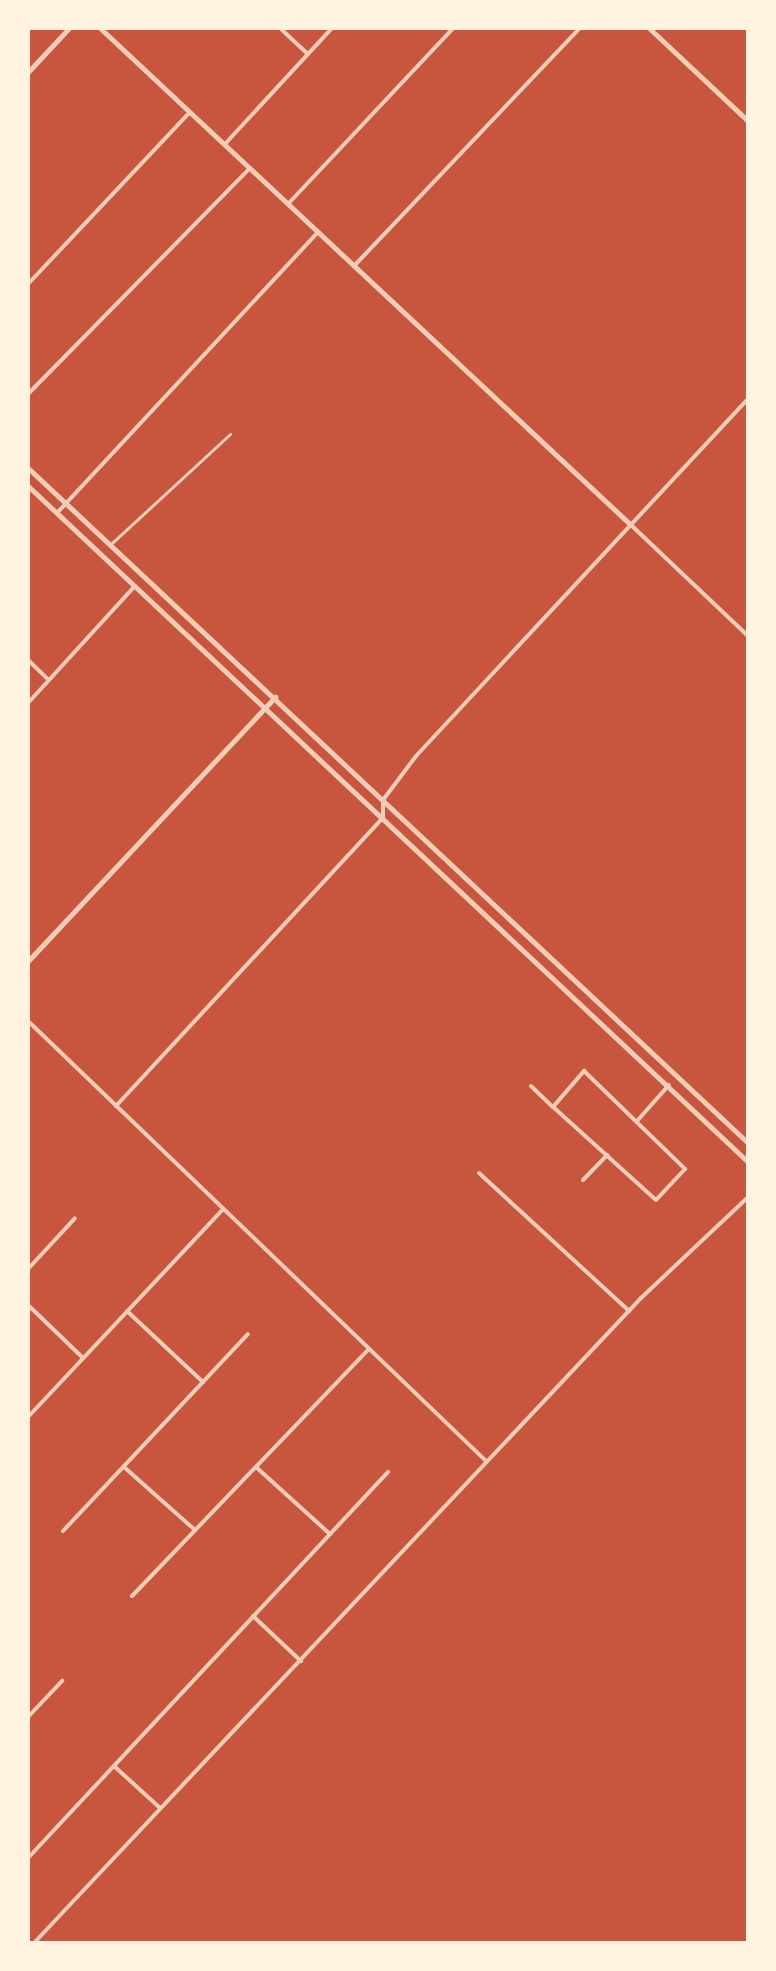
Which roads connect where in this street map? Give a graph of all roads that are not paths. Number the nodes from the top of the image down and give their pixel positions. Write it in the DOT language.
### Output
graph roads {
  1 [pos="69,28"];
  2 [pos="100,28"];
  3 [pos="280,28"];
  4 [pos="332,28"];
  5 [pos="454,28"];
  6 [pos="580,28"];
  7 [pos="649,28"];
  8 [pos="308,54"];
  9 [pos="28,72"];
  10 [pos="190,112"];
  11 [pos="747,116"];
  12 [pos="224,144"];
  13 [pos="250,168"];
  14 [pos="288,204"];
  15 [pos="318,232"];
  16 [pos="354,266"];
  17 [pos="28,284"];
  18 [pos="28,394"];
  19 [pos="748,399"];
  20 [pos="230,434"];
  21 [pos="28,468"];
  22 [pos="28,486"];
  23 [pos="67,502"];
  24 [pos="58,513"];
  25 [pos="631,525"];
  26 [pos="110,545"];
  27 [pos="134,588"];
  28 [pos="748,636"];
  29 [pos="28,660"];
  30 [pos="49,680"];
  31 [pos="275,696"];
  32 [pos="28,703"];
  33 [pos="265,707"];
  34 [pos="384,800"];
  35 [pos="383,818"];
  36 [pos="480,890"];
  37 [pos="481,909"];
  38 [pos="28,960"];
  39 [pos="28,1021"];
  40 [pos="678,1075"];
  41 [pos="669,1085"];
  42 [pos="531,1086"];
  43 [pos="116,1106"];
  44 [pos="553,1106"];
  45 [pos="636,1121"];
  46 [pos="748,1143"];
  47 [pos="606,1155"];
  48 [pos="748,1162"];
  49 [pos="479,1173"];
  50 [pos="583,1180"];
  51 [pos="748,1197"];
  52 [pos="224,1209"];
  53 [pos="75,1218"];
  54 [pos="28,1269"];
  55 [pos="28,1305"];
  56 [pos="127,1311"];
  57 [pos="629,1311"];
  58 [pos="248,1334"];
  59 [pos="369,1349"];
  60 [pos="83,1358"];
  61 [pos="203,1382"];
  62 [pos="28,1416"];
  63 [pos="486,1461"];
  64 [pos="124,1466"];
  65 [pos="256,1467"];
  66 [pos="388,1472"];
  67 [pos="195,1530"];
  68 [pos="63,1531"];
  69 [pos="330,1534"];
  70 [pos="132,1596"];
  71 [pos="253,1616"];
  72 [pos="300,1660"];
  73 [pos="62,1681"];
  74 [pos="28,1718"];
  75 [pos="114,1766"];
  76 [pos="160,1808"];
  77 [pos="28,1858"];
  78 [pos="33,1944"];
  1 -- 9 [label="street"];
  2 -- 10 [label="street"];
  3 -- 8 [label="street"];
  4 -- 8 [label="street"];
  5 -- 14 [label="street"];
  6 -- 16 [label="street"];
  7 -- 11 [label="street"];
  8 -- 12 [label="street"];
  10 -- 12 [label="street"];
  10 -- 17 [label="street"];
  12 -- 13 [label="street"];
  13 -- 14 [label="street"];
  13 -- 18 [label="street"];
  14 -- 15 [label="street"];
  15 -- 16 [label="street"];
  15 -- 23 [label="street"];
  16 -- 25 [label="street"];
  19 -- 25 [label="street"];
  20 -- 26 [label="lane"];
  21 -- 23 [label="street"];
  22 -- 24 [label="street"];
  23 -- 24 [label="street"];
  23 -- 26 [label="street"];
  24 -- 27 [label="street"];
  25 -- 28 [label="street"];
  25 -- 34 [label="street"];
  26 -- 31 [label="street"];
  27 -- 30 [label="street"];
  27 -- 33 [label="street"];
  29 -- 30 [label="street"];
  30 -- 32 [label="street"];
  31 -- 33 [label="street"];
  31 -- 34 [label="street"];
  33 -- 35 [label="street"];
  33 -- 38 [label="street"];
  34 -- 35 [label="street"];
  34 -- 36 [label="street"];
  35 -- 37 [label="street"];
  35 -- 43 [label="street"];
  36 -- 37 [label="street"];
  36 -- 40 [label="street"];
  37 -- 41 [label="street"];
  39 -- 43 [label="street"];
  40 -- 41 [label="street"];
  40 -- 46 [label="street"];
  41 -- 45 [label="street"];
  41 -- 48 [label="street"];
  42 -- 44 [label="street"];
  43 -- 52 [label="street"];
  44 -- 45 [label="street"];
  44 -- 47 [label="street"];
  45 -- 47 [label="street"];
  47 -- 50 [label="street"];
  49 -- 57 [label="street"];
  51 -- 57 [label="street"];
  52 -- 56 [label="street"];
  52 -- 59 [label="street"];
  53 -- 54 [label="street"];
  55 -- 60 [label="street"];
  56 -- 60 [label="street"];
  56 -- 61 [label="street"];
  57 -- 63 [label="street"];
  58 -- 61 [label="street"];
  59 -- 63 [label="street"];
  59 -- 65 [label="street"];
  60 -- 62 [label="street"];
  61 -- 64 [label="street"];
  63 -- 72 [label="street"];
  64 -- 67 [label="street"];
  64 -- 68 [label="street"];
  65 -- 67 [label="street"];
  65 -- 69 [label="street"];
  66 -- 69 [label="street"];
  67 -- 70 [label="street"];
  69 -- 71 [label="street"];
  71 -- 72 [label="street"];
  71 -- 75 [label="street"];
  72 -- 76 [label="street"];
  73 -- 74 [label="street"];
  75 -- 76 [label="street"];
  75 -- 77 [label="street"];
  76 -- 78 [label="street"];
}
